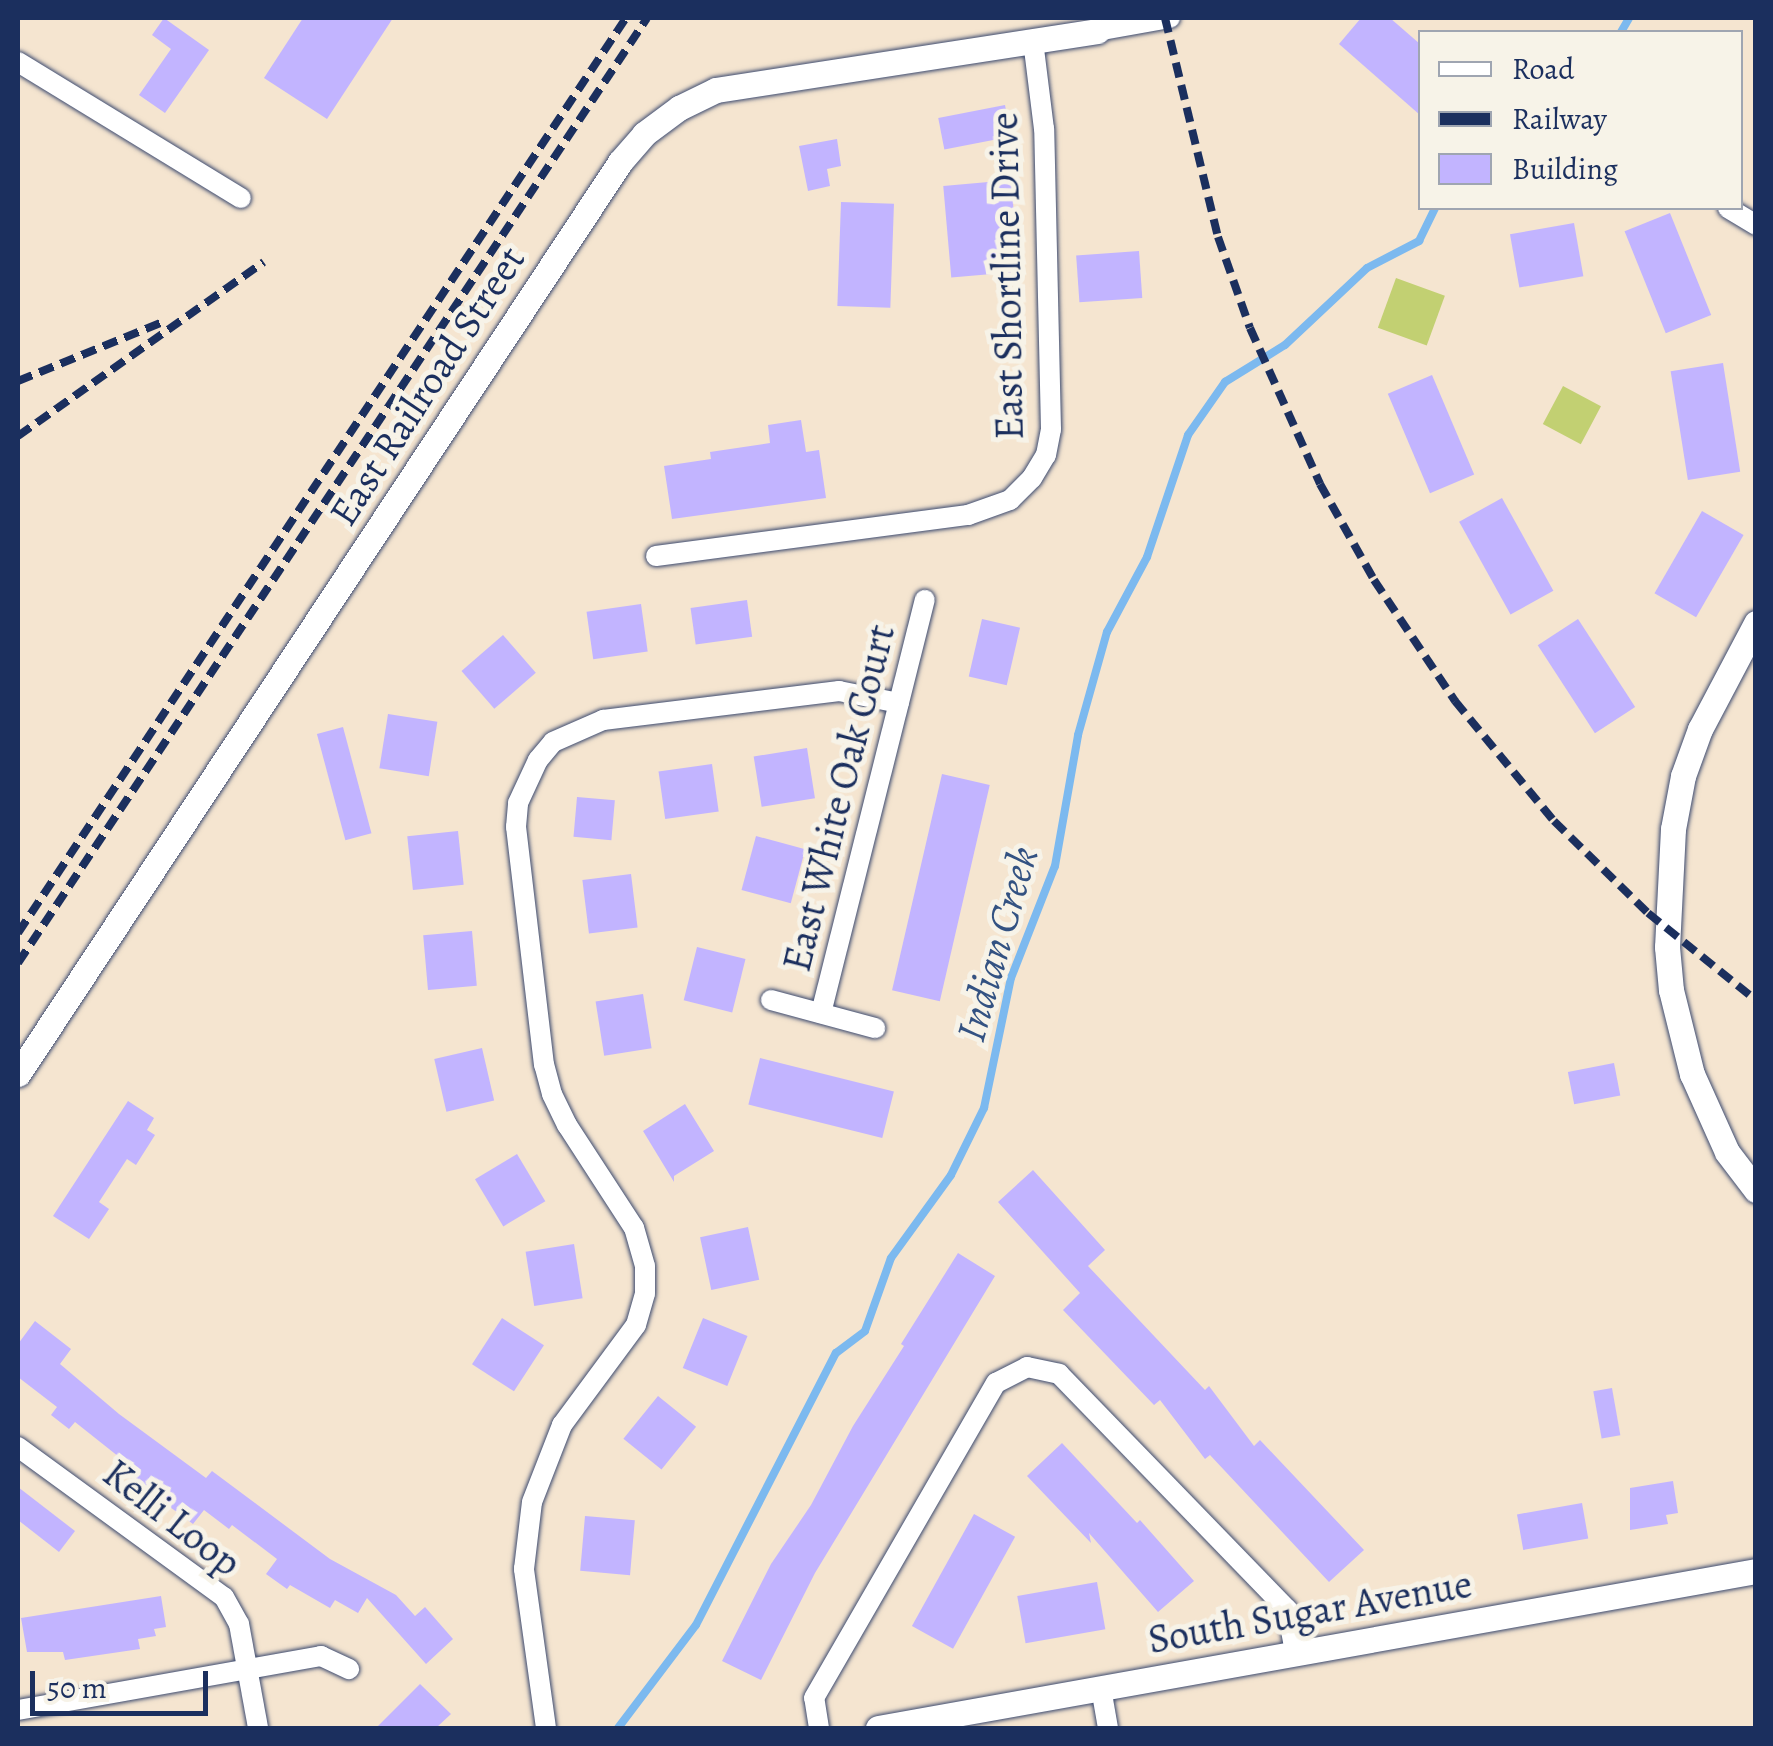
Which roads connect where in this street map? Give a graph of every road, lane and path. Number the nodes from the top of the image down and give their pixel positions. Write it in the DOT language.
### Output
graph roads {
  1 [pos="1170,18"];
  2 [pos="1098,31"];
  3 [pos="1033,41"];
  4 [pos="18,62"];
  5 [pos="241,198"];
  6 [pos="1731,210"];
  7 [pos="1756,225"];
  8 [pos="656,556"];
  9 [pos="925,600"];
  10 [pos="1756,622"];
  11 [pos="899,703"];
  12 [pos="772,1000"];
  13 [pos="821,1014"];
  14 [pos="875,1028"];
  15 [pos="18,1074"];
  16 [pos="1756,1190"];
  17 [pos="18,1447"];
  18 [pos="1756,1571"];
  19 [pos="1295,1652"];
  20 [pos="247,1668"];
  21 [pos="349,1670"];
  22 [pos="1101,1688"];
  23 [pos="18,1710"];
  24 [pos="258,1728"];
  25 [pos="546,1728"];
  26 [pos="819,1728"];
  27 [pos="878,1728"];
  28 [pos="1108,1728"];
  1 -- 2 [label="street"];
  2 -- 3 [label="street, East Railroad Street"];
  3 -- 8 [label="street, East Shortline Drive"];
  3 -- 15 [label="street, East Railroad Street"];
  4 -- 5 [label="street"];
  6 -- 7 [label="street"];
  9 -- 11 [label="street, East White Oak Court"];
  10 -- 16 [label="street"];
  11 -- 13 [label="street, East White Oak Court"];
  11 -- 25 [label="street"];
  12 -- 13 [label="street"];
  13 -- 14 [label="street"];
  17 -- 20 [label="street, Kelli Loop"];
  18 -- 19 [label="street, South Sugar Avenue"];
  19 -- 22 [label="street, South Sugar Avenue"];
  19 -- 26 [label="street"];
  20 -- 21 [label="street"];
  20 -- 23 [label="street"];
  20 -- 24 [label="street, Kelli Loop"];
  22 -- 27 [label="street, South Sugar Avenue"];
  22 -- 28 [label="street"];
}
